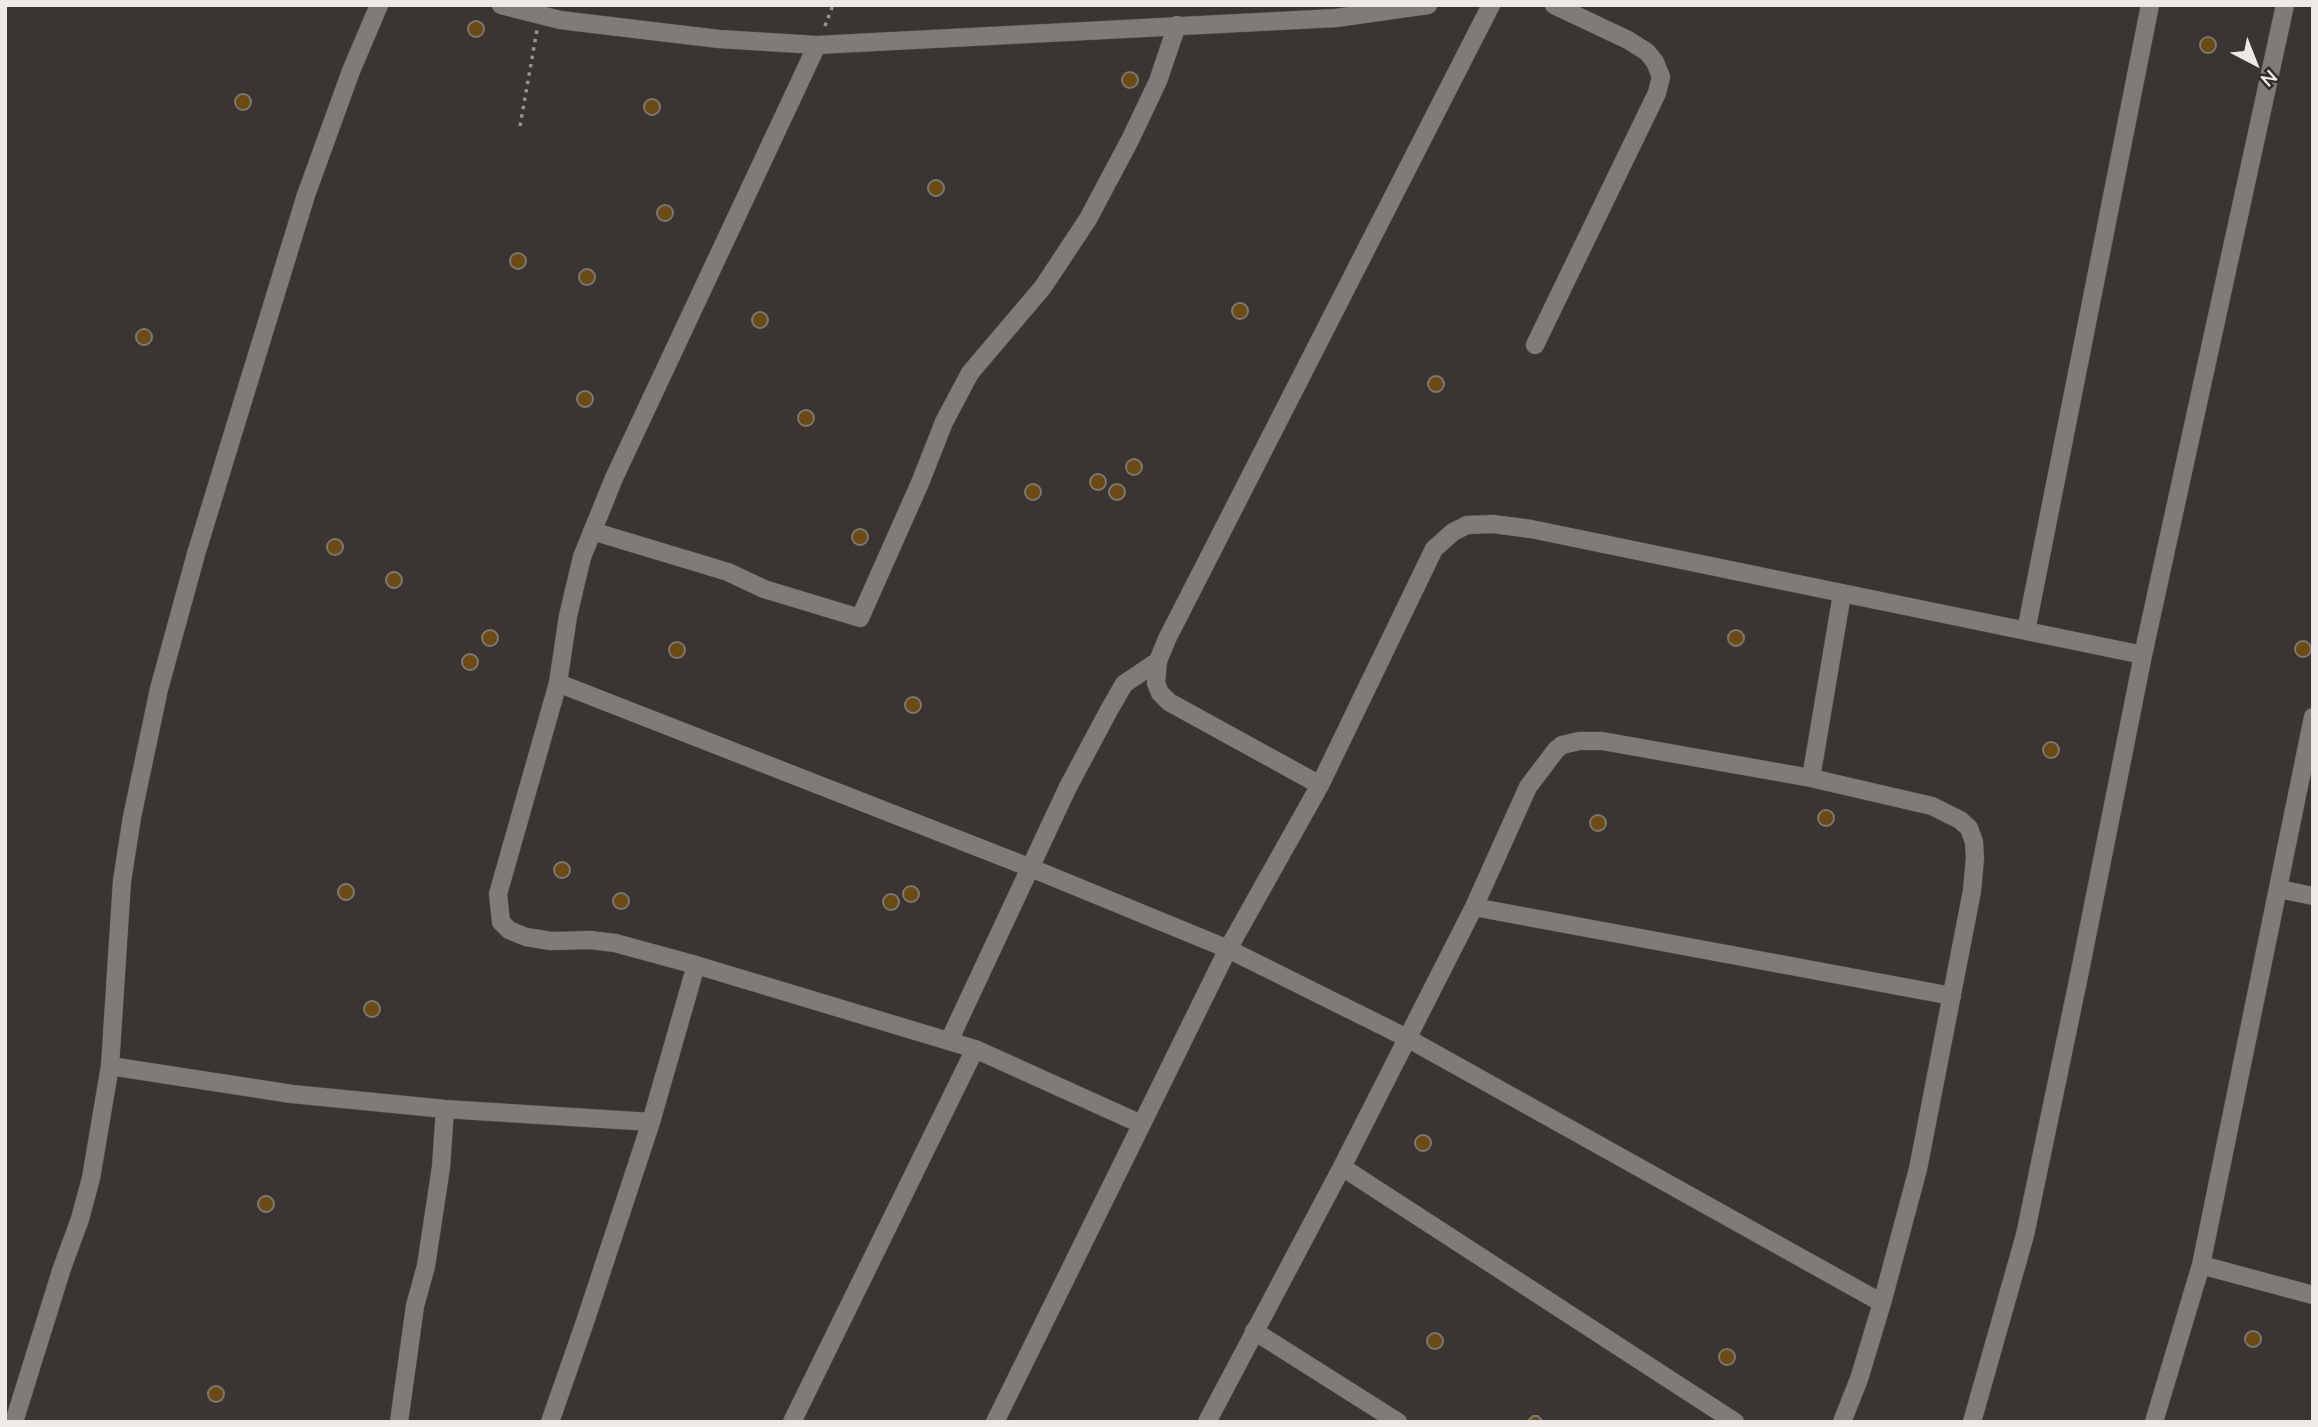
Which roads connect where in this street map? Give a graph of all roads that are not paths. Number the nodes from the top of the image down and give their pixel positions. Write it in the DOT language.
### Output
graph roads {
  1 [pos="379,5"];
  2 [pos="501,5"];
  3 [pos="1428,5"];
  4 [pos="1491,5"];
  5 [pos="1555,5"];
  6 [pos="2151,5"];
  7 [pos="2285,5"];
  8 [pos="1177,25"];
  9 [pos="817,44"];
  10 [pos="1535,345"];
  11 [pos="592,531"];
  12 [pos="1842,594"];
  13 [pos="2026,631"];
  14 [pos="2143,655"];
  15 [pos="1158,660"];
  16 [pos="558,683"];
  17 [pos="2313,718"];
  18 [pos="1811,778"];
  19 [pos="1320,785"];
  20 [pos="1031,868"];
  21 [pos="2278,889"];
  22 [pos="2313,895"];
  23 [pos="1474,907"];
  24 [pos="1228,949"];
  25 [pos="696,965"];
  26 [pos="1952,996"];
  27 [pos="1407,1038"];
  28 [pos="949,1041"];
  29 [pos="975,1049"];
  30 [pos="110,1066"];
  31 [pos="445,1109"];
  32 [pos="651,1122"];
  33 [pos="1141,1124"];
  34 [pos="1342,1167"];
  35 [pos="2201,1265"];
  36 [pos="2313,1295"];
  37 [pos="1882,1303"];
  38 [pos="1254,1331"];
  39 [pos="14,1422"];
  40 [pos="399,1422"];
  41 [pos="550,1422"];
  42 [pos="792,1422"];
  43 [pos="995,1422"];
  44 [pos="1207,1422"];
  45 [pos="1398,1422"];
  46 [pos="1735,1422"];
  47 [pos="1842,1422"];
  48 [pos="1972,1422"];
  49 [pos="2154,1422"];
  1 -- 30 [label="street"];
  2 -- 9 [label="street"];
  3 -- 8 [label="street"];
  4 -- 15 [label="street"];
  5 -- 10 [label="street"];
  6 -- 13 [label="street"];
  7 -- 14 [label="street"];
  8 -- 9 [label="street"];
  8 -- 11 [label="street"];
  9 -- 11 [label="street"];
  11 -- 16 [label="street"];
  12 -- 13 [label="street"];
  12 -- 18 [label="street"];
  12 -- 19 [label="street"];
  13 -- 14 [label="street"];
  14 -- 48 [label="street"];
  15 -- 19 [label="street"];
  15 -- 20 [label="street"];
  16 -- 20 [label="street"];
  16 -- 25 [label="street"];
  17 -- 21 [label="street"];
  18 -- 23 [label="street"];
  18 -- 26 [label="street"];
  19 -- 24 [label="street"];
  20 -- 24 [label="street"];
  20 -- 28 [label="street"];
  21 -- 22 [label="street"];
  21 -- 35 [label="street"];
  23 -- 26 [label="street"];
  23 -- 27 [label="street"];
  24 -- 27 [label="street"];
  24 -- 33 [label="street"];
  25 -- 28 [label="street"];
  25 -- 32 [label="street"];
  26 -- 37 [label="street"];
  27 -- 34 [label="street"];
  27 -- 37 [label="street"];
  28 -- 29 [label="street"];
  29 -- 33 [label="street"];
  29 -- 42 [label="street"];
  30 -- 31 [label="street"];
  30 -- 39 [label="street"];
  31 -- 32 [label="street"];
  31 -- 40 [label="street"];
  32 -- 41 [label="street"];
  33 -- 43 [label="street"];
  34 -- 38 [label="street"];
  34 -- 46 [label="street"];
  35 -- 36 [label="street"];
  35 -- 49 [label="street"];
  37 -- 47 [label="street"];
  38 -- 44 [label="street"];
  38 -- 45 [label="street"];
}
